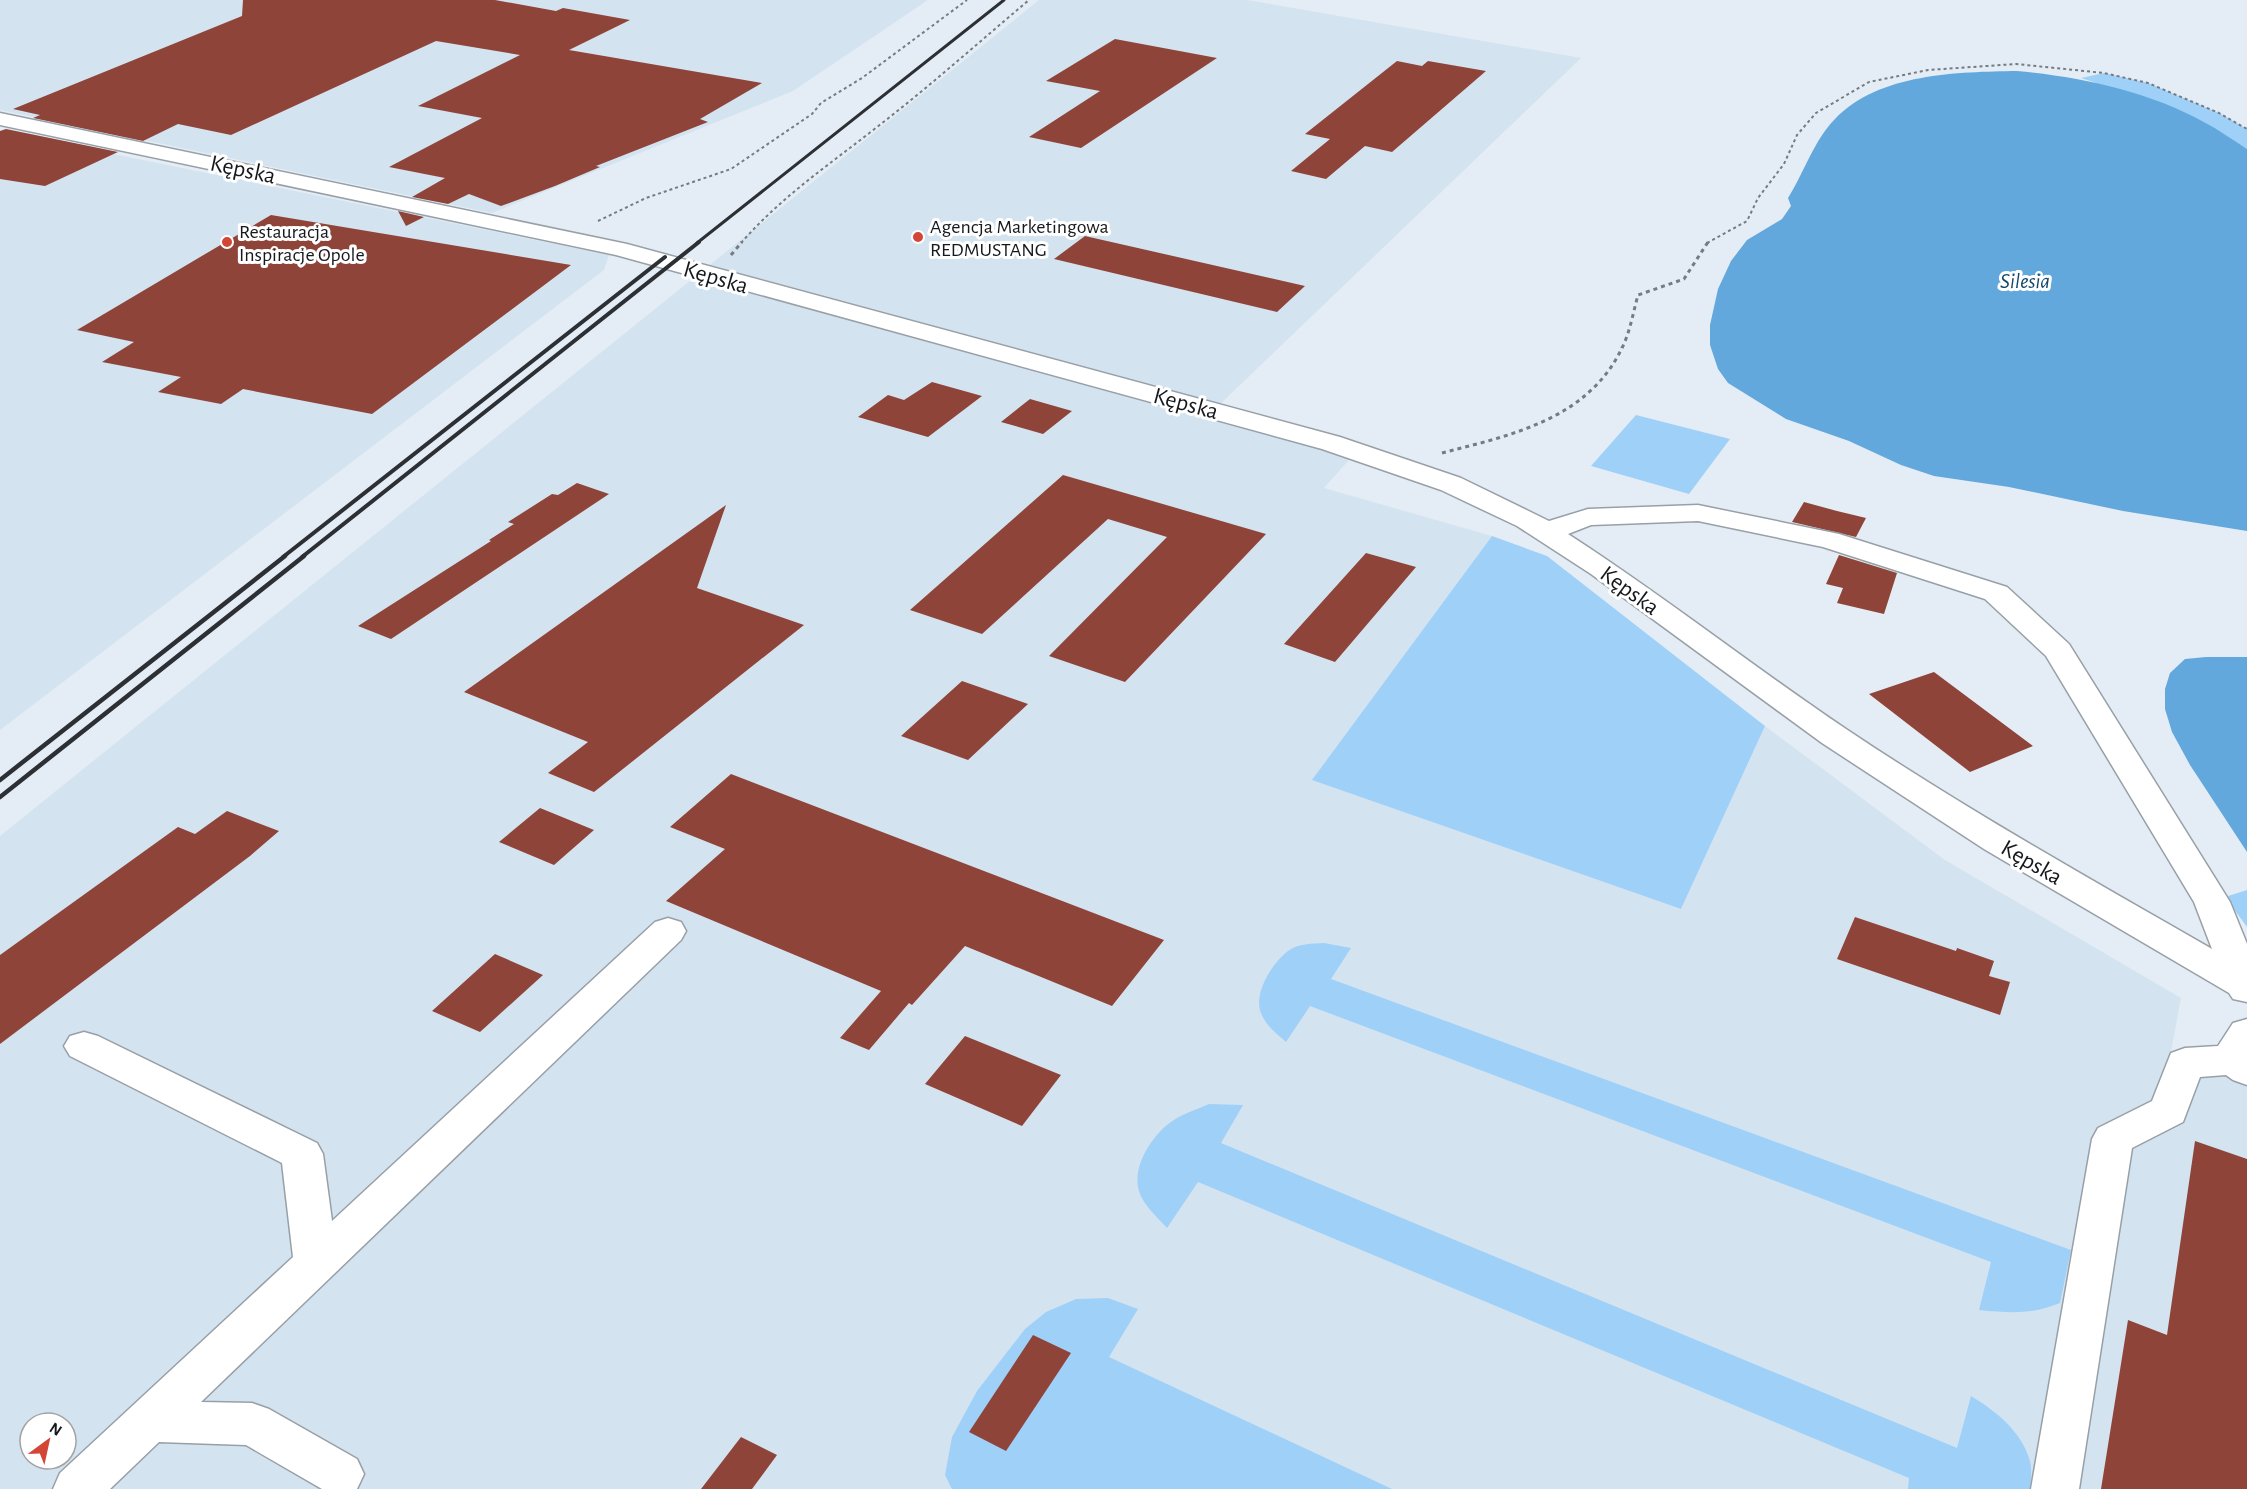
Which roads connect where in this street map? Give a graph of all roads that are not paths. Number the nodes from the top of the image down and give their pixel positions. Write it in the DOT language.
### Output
graph roads {
  1 [pos="0,119"];
  2 [pos="1546,532"];
  3 [pos="668,931"];
  4 [pos="2245,986"];
  5 [pos="84,1046"];
  6 [pos="2242,1054"];
  7 [pos="316,1263"];
  8 [pos="149,1421"];
  9 [pos="340,1474"];
  10 [pos="77,1489"];
  11 [pos="2055,1489"];
  1 -- 2 [label="street, Kępska"];
  2 -- 4 [label="street, Kępska"];
  2 -- 4 [label="street"];
  3 -- 7 [label="street"];
  5 -- 7 [label="street"];
  6 -- 11 [label="street"];
  7 -- 8 [label="street"];
  8 -- 9 [label="street"];
  8 -- 10 [label="street"];
}
